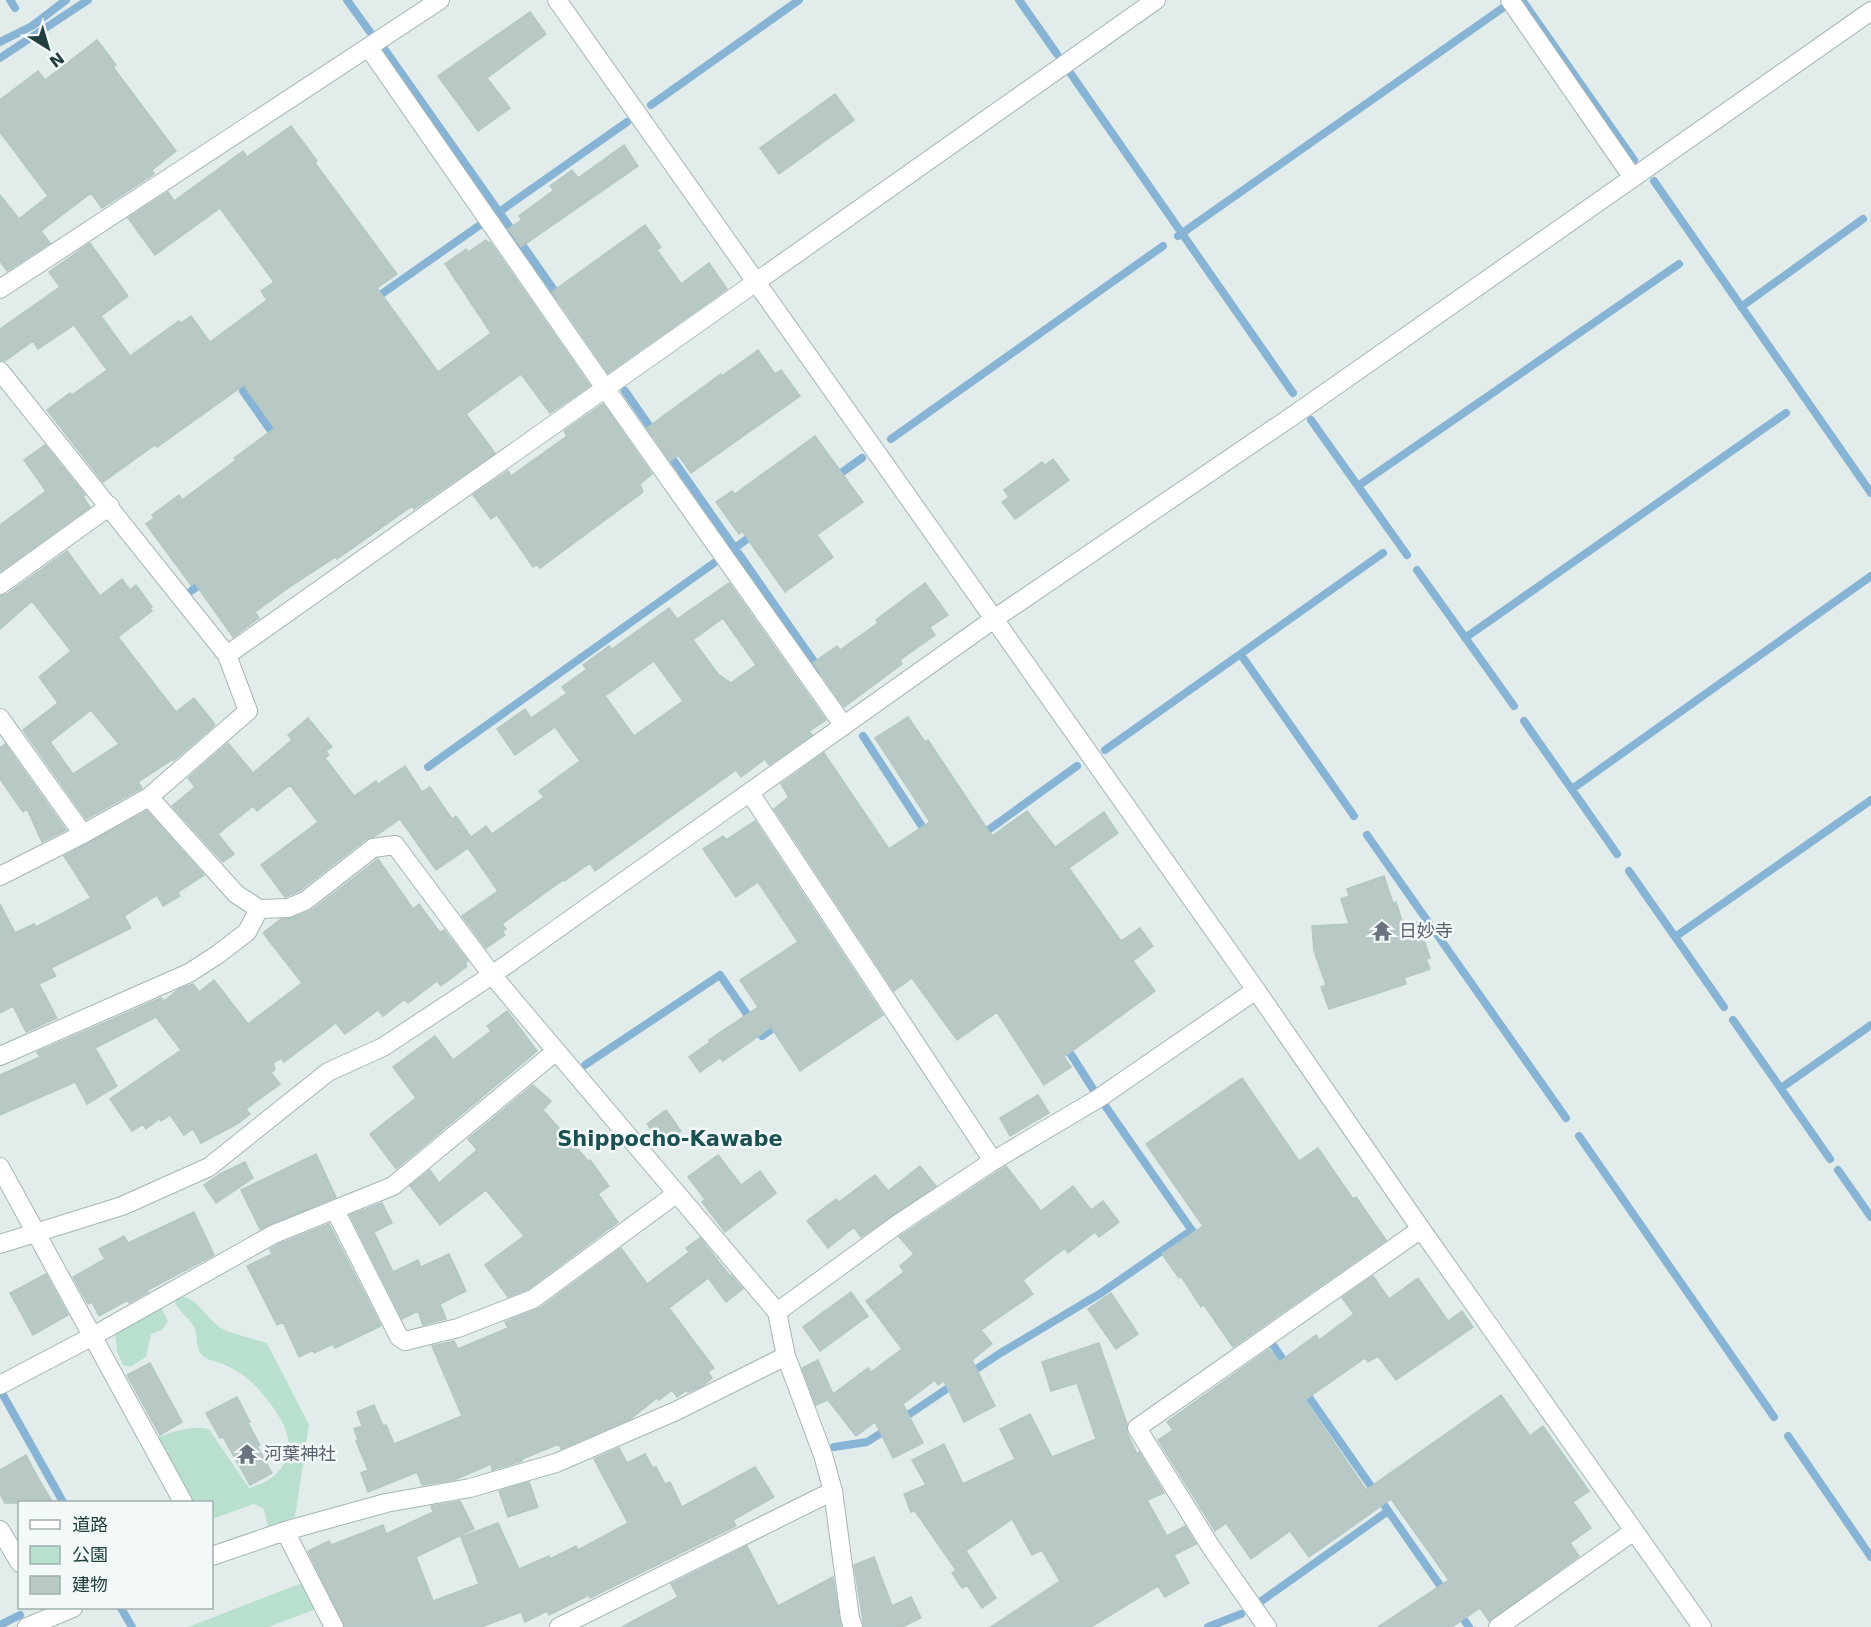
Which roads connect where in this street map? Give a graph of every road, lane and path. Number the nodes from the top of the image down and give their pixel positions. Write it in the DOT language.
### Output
graph roads {
  1 [pos="440,0"];
  2 [pos="557,0"];
  3 [pos="1156,0"];
  4 [pos="1510,0"];
  5 [pos="1871,11"];
  6 [pos="369,48"];
  7 [pos="1633,178"];
  8 [pos="756,282"];
  9 [pos="0,289"];
  10 [pos="0,371"];
  11 [pos="605,388"];
  12 [pos="110,506"];
  13 [pos="0,585"];
  14 [pos="994,619"];
  15 [pos="227,655"];
  16 [pos="0,718"];
  17 [pos="844,726"];
  18 [pos="750,793"];
  19 [pos="149,797"];
  20 [pos="82,834"];
  21 [pos="0,876"];
  22 [pos="259,909"];
  23 [pos="492,975"];
  24 [pos="1256,990"];
  25 [pos="555,1052"];
  26 [pos="0,1056"];
  27 [pos="993,1161"];
  28 [pos="0,1167"];
  29 [pos="676,1194"];
  30 [pos="335,1209"];
  31 [pos="1421,1229"];
  32 [pos="36,1234"];
  33 [pos="0,1244"];
  34 [pos="777,1312"];
  35 [pos="93,1336"];
  36 [pos="786,1356"];
  37 [pos="0,1385"];
  38 [pos="833,1491"];
  39 [pos="182,1501"];
  40 [pos="0,1530"];
  41 [pos="285,1531"];
  42 [pos="1634,1531"];
  43 [pos="213,1555"];
  44 [pos="18,1560"];
  45 [pos="71,1609"];
  46 [pos="51,1617"];
  47 [pos="27,1627"];
  48 [pos="334,1627"];
  49 [pos="559,1627"];
  50 [pos="853,1627"];
  51 [pos="1267,1627"];
  52 [pos="1498,1627"];
  53 [pos="1702,1627"];
  1 -- 6 [label="street"];
  2 -- 8 [label="street"];
  3 -- 8 [label="street"];
  4 -- 7 [label="street"];
  5 -- 7 [label="street"];
  6 -- 9 [label="street"];
  6 -- 11 [label="street"];
  7 -- 14 [label="street"];
  8 -- 11 [label="street"];
  8 -- 14 [label="street"];
  10 -- 12 [label="street"];
  11 -- 15 [label="street"];
  11 -- 17 [label="street"];
  12 -- 13 [label="street"];
  12 -- 15 [label="street"];
  14 -- 17 [label="street"];
  14 -- 24 [label="street"];
  15 -- 19 [label="street"];
  16 -- 20 [label="street"];
  17 -- 18 [label="street"];
  18 -- 23 [label="street"];
  18 -- 27 [label="street"];
  19 -- 20 [label="street"];
  19 -- 22 [label="street"];
  20 -- 21 [label="street"];
  22 -- 23 [label="street"];
  22 -- 26 [label="street"];
  23 -- 25 [label="street"];
  23 -- 32 [label="street"];
  24 -- 27 [label="street"];
  24 -- 31 [label="street"];
  25 -- 29 [label="street"];
  25 -- 30 [label="street"];
  27 -- 34 [label="street"];
  28 -- 32 [label="street"];
  29 -- 30 [label="street"];
  29 -- 34 [label="street"];
  30 -- 35 [label="street"];
  31 -- 42 [label="street"];
  31 -- 51 [label="street"];
  32 -- 33 [label="street"];
  32 -- 35 [label="street"];
  34 -- 36 [label="street"];
  35 -- 37 [label="street"];
  35 -- 39 [label="street"];
  36 -- 38 [label="street"];
  36 -- 41 [label="street"];
  38 -- 49 [label="street"];
  38 -- 50 [label="street"];
  40 -- 44 [label="street"];
  41 -- 43 [label="street"];
  41 -- 48 [label="street"];
  42 -- 52 [label="street"];
  42 -- 53 [label="street"];
  45 -- 46 [label="street"];
  46 -- 47 [label="street"];
}
